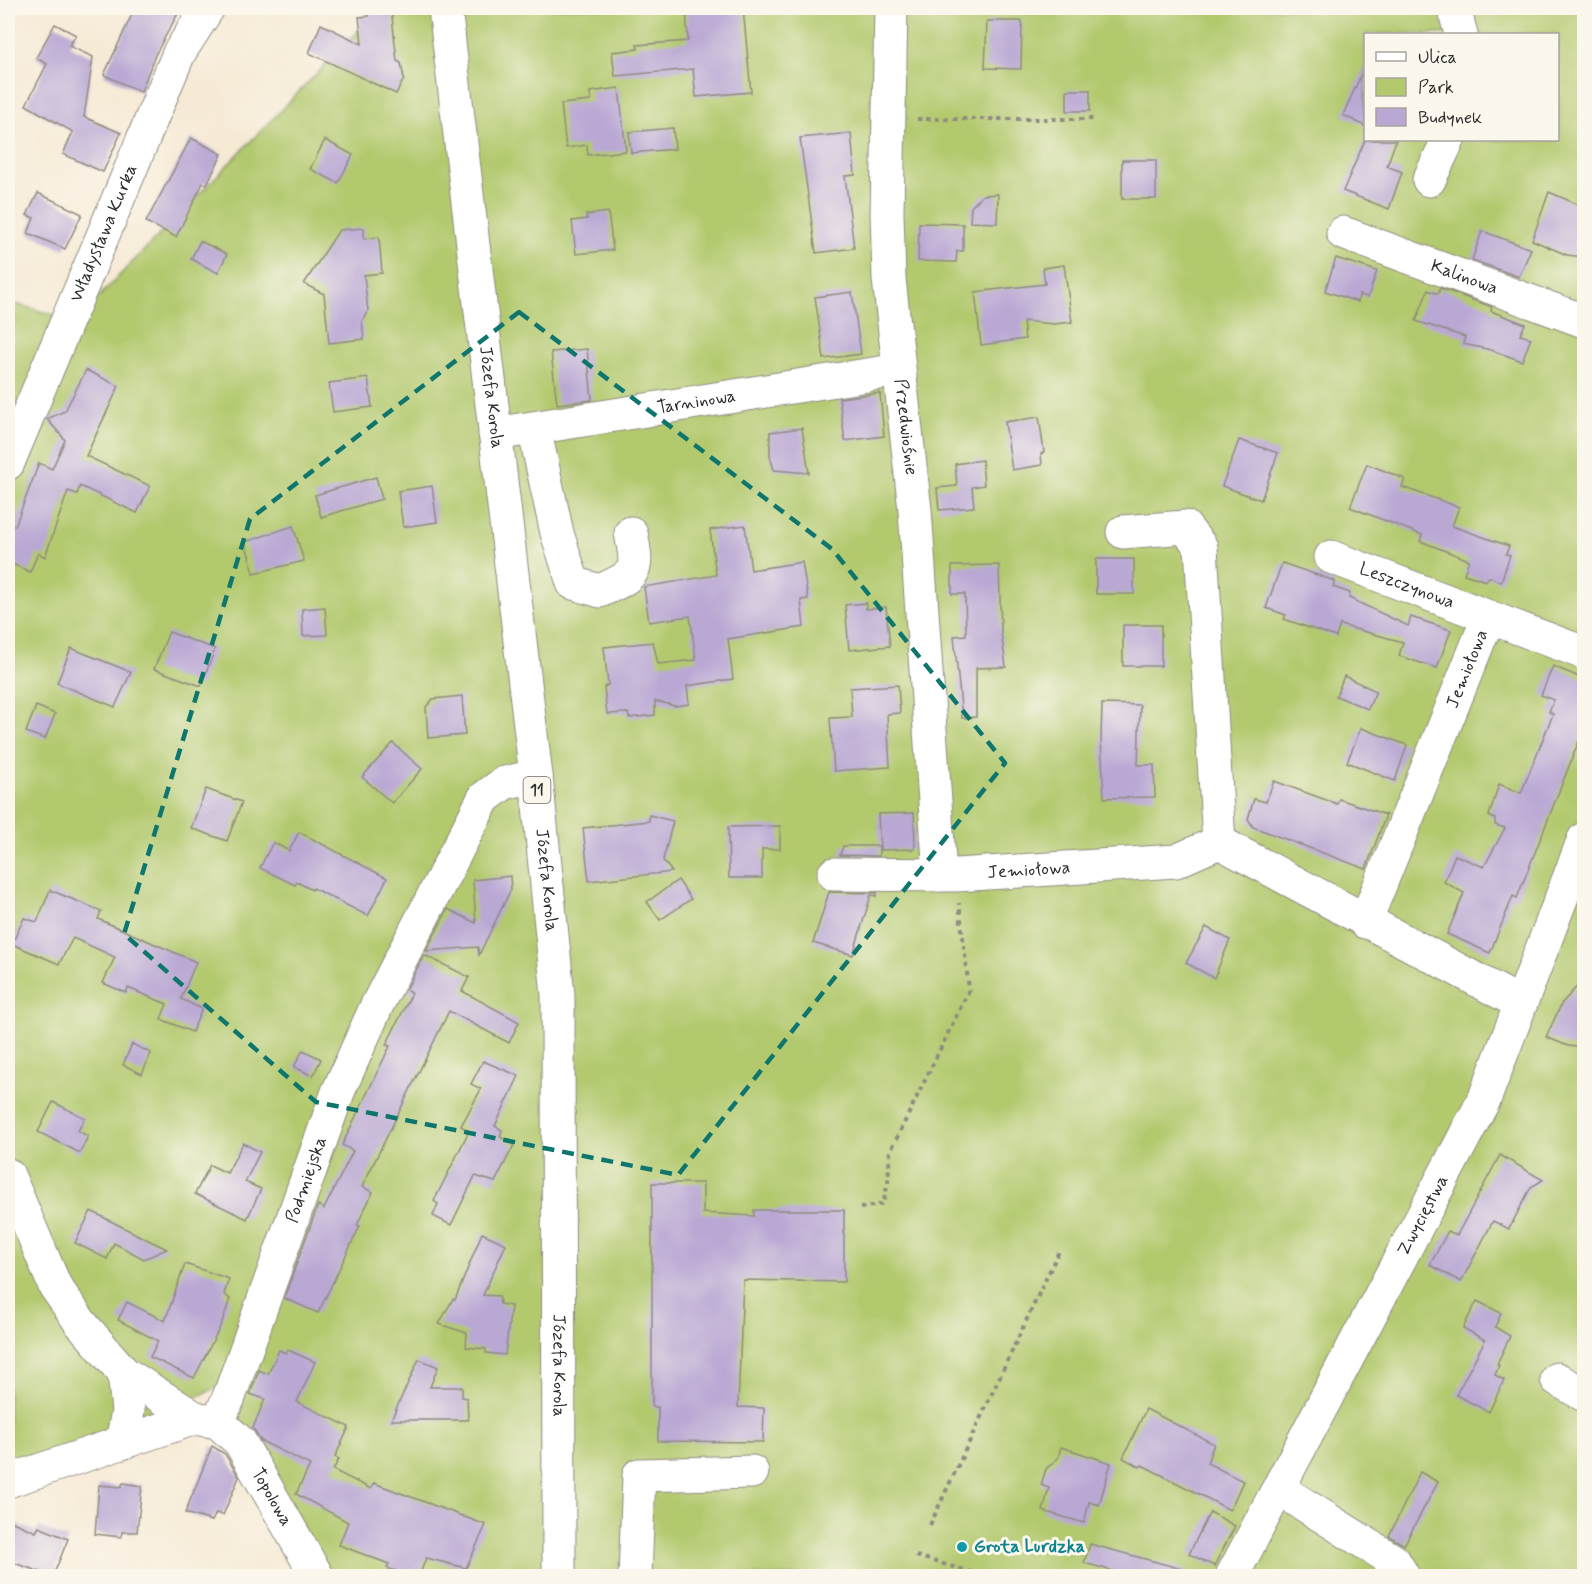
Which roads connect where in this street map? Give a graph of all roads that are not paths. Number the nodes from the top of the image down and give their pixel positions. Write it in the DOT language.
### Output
graph roads {
  1 [pos="208,8"];
  2 [pos="445,8"];
  3 [pos="891,8"];
  4 [pos="1454,8"];
  5 [pos="1461,33"];
  6 [pos="1448,141"];
  7 [pos="1429,180"];
  8 [pos="1343,234"];
  9 [pos="1584,321"];
  10 [pos="899,370"];
  11 [pos="534,429"];
  12 [pos="495,434"];
  13 [pos="8,463"];
  14 [pos="1123,532"];
  15 [pos="631,533"];
  16 [pos="1331,556"];
  17 [pos="1488,618"];
  18 [pos="1584,653"];
  19 [pos="536,776"];
  20 [pos="1584,839"];
  21 [pos="1219,842"];
  22 [pos="945,866"];
  23 [pos="834,874"];
  24 [pos="1365,922"];
  25 [pos="1520,1003"];
  26 [pos="8,1175"];
  27 [pos="124,1373"];
  28 [pos="206,1420"];
  29 [pos="122,1443"];
  30 [pos="752,1472"];
  31 [pos="8,1481"];
  32 [pos="1279,1489"];
  33 [pos="314,1576"];
  34 [pos="559,1576"];
  35 [pos="635,1576"];
  36 [pos="1232,1576"];
  37 [pos="1403,1576"];
  1 -- 13 [label="main road, Władysława Kurka"];
  2 -- 12 [label="main road, Józefa Korola / 11"];
  3 -- 10 [label="main road, Przedwiośnie"];
  4 -- 5 [label="main road"];
  6 -- 7 [label="main road"];
  8 -- 9 [label="main road, Kalinowa"];
  10 -- 11 [label="main road, Tarninowa"];
  10 -- 22 [label="main road, Przedwiośnie"];
  11 -- 12 [label="main road, Tarninowa"];
  11 -- 15 [label="main road"];
  12 -- 19 [label="main road, Józefa Korola / 11"];
  14 -- 21 [label="main road"];
  16 -- 17 [label="main road, Leszczynowa"];
  17 -- 18 [label="main road, Leszczynowa"];
  17 -- 24 [label="main road, Jemiołowa"];
  19 -- 28 [label="main road, Podmiejska"];
  19 -- 34 [label="main road, Józefa Korola / 11"];
  20 -- 25 [label="main road, Zwycięstwa"];
  21 -- 22 [label="main road, Jemiołowa"];
  21 -- 24 [label="main road"];
  22 -- 23 [label="main road, Jemiołowa"];
  24 -- 25 [label="main road"];
  25 -- 32 [label="main road, Zwycięstwa"];
  26 -- 27 [label="main road"];
  27 -- 28 [label="main road"];
  27 -- 29 [label="main road"];
  28 -- 29 [label="main road"];
  28 -- 33 [label="main road, Topolowa"];
  29 -- 31 [label="main road"];
  30 -- 35 [label="main road"];
  32 -- 36 [label="main road, Zwycięstwa"];
  32 -- 37 [label="main road"];
}
